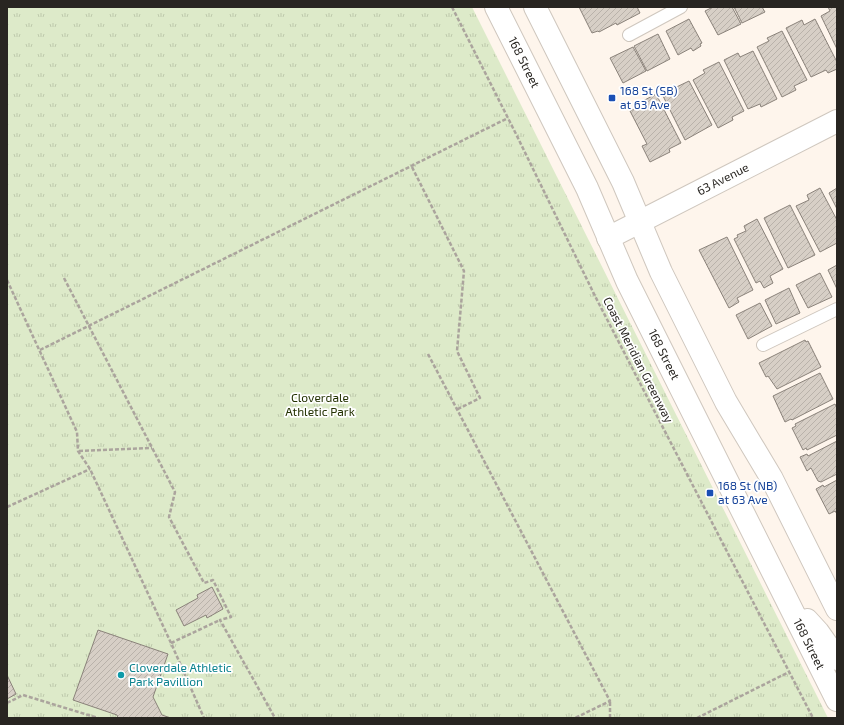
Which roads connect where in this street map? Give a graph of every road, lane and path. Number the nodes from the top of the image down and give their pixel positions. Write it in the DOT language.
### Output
graph roads {
  1 [pos="452,7"];
  2 [pos="496,7"];
  3 [pos="535,7"];
  4 [pos="679,7"];
  5 [pos="629,34"];
  6 [pos="508,118"];
  7 [pos="837,121"];
  8 [pos="412,167"];
  9 [pos="640,222"];
  10 [pos="608,238"];
  11 [pos="64,278"];
  12 [pos="7,280"];
  13 [pos="837,309"];
  14 [pos="89,327"];
  15 [pos="764,345"];
  16 [pos="40,350"];
  17 [pos="428,354"];
  18 [pos="456,410"];
  19 [pos="152,448"];
  20 [pos="78,451"];
  21 [pos="90,469"];
  22 [pos="704,495"];
  23 [pos="698,498"];
  24 [pos="7,507"];
  25 [pos="837,609"];
  26 [pos="793,610"];
  27 [pos="220,620"];
  28 [pos="171,643"];
  29 [pos="837,659"];
  30 [pos="789,672"];
  31 [pos="837,700"];
  32 [pos="610,701"];
  33 [pos="7,703"];
  34 [pos="98,718"];
  35 [pos="204,718"];
  36 [pos="275,718"];
  37 [pos="575,718"];
  38 [pos="610,718"];
  39 [pos="696,718"];
  40 [pos="813,718"];
  1 -- 6 [label="path, Coast Meridian Greenway"];
  2 -- 10 [label="main road, 168 Street"];
  3 -- 9 [label="main road"];
  4 -- 5 [label="lane"];
  6 -- 8 [label="path"];
  6 -- 23 [label="path, Coast Meridian Greenway"];
  7 -- 9 [label="main road, 63 Avenue"];
  8 -- 14 [label="path"];
  8 -- 18 [label="path"];
  9 -- 10 [label="main road, 63 Avenue"];
  9 -- 25 [label="main road"];
  10 -- 26 [label="main road, 168 Street"];
  11 -- 14 [label="path"];
  12 -- 16 [label="path"];
  13 -- 15 [label="lane"];
  14 -- 16 [label="path"];
  14 -- 19 [label="path"];
  16 -- 20 [label="path"];
  17 -- 18 [label="path"];
  18 -- 32 [label="path"];
  19 -- 20 [label="path"];
  19 -- 27 [label="path"];
  20 -- 21 [label="path"];
  21 -- 24 [label="path"];
  21 -- 28 [label="path"];
  22 -- 23 [label="path"];
  23 -- 30 [label="path, Coast Meridian Greenway"];
  26 -- 29 [label="main road"];
  26 -- 31 [label="main road, 168 Street"];
  27 -- 28 [label="path"];
  27 -- 36 [label="path"];
  28 -- 35 [label="path"];
  30 -- 39 [label="path"];
  30 -- 40 [label="path, Coast Meridian Greenway"];
  32 -- 37 [label="path"];
  32 -- 38 [label="path"];
  33 -- 34 [label="path"];
}
